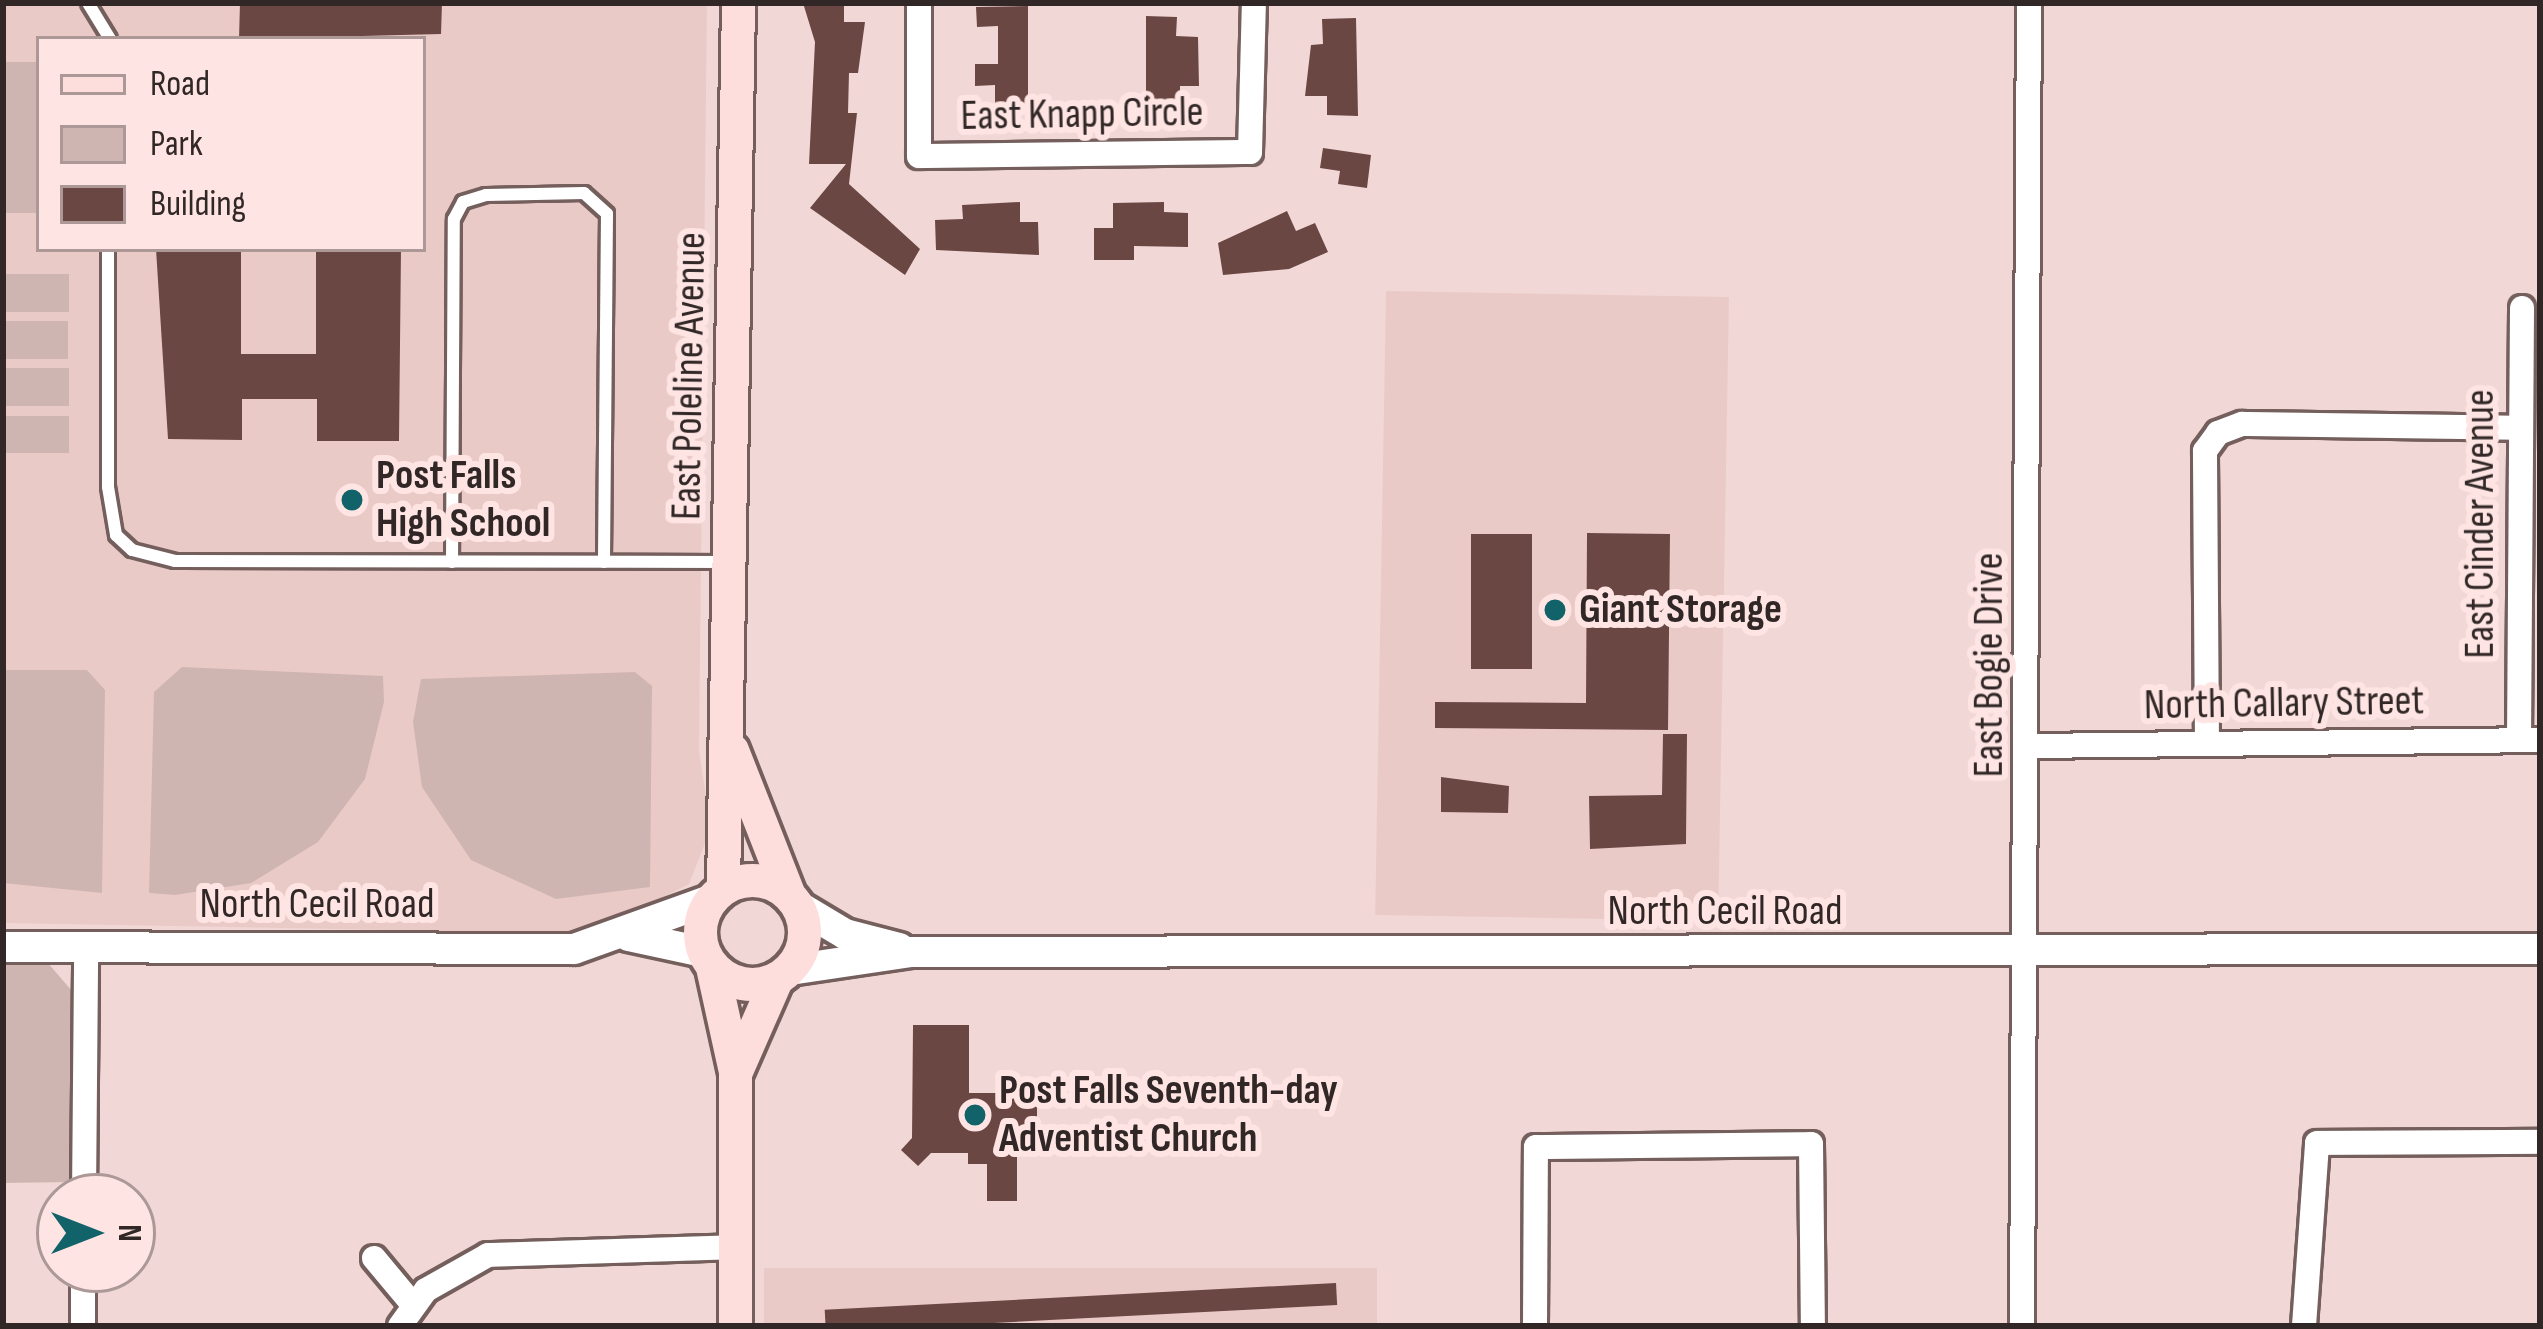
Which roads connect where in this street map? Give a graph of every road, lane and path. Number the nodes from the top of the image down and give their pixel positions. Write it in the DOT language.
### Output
graph roads {
  1 [pos="88,3"];
  2 [pos="738,3"];
  3 [pos="919,3"];
  4 [pos="1255,3"];
  5 [pos="2029,3"];
  6 [pos="108,36"];
  7 [pos="108,252"];
  8 [pos="2522,308"];
  9 [pos="2521,428"];
  10 [pos="452,562"];
  11 [pos="604,562"];
  12 [pos="733,562"];
  13 [pos="2530,740"];
  14 [pos="2207,744"];
  15 [pos="2030,746"];
  16 [pos="732,750"];
  17 [pos="717,894"];
  18 [pos="793,900"];
  19 [pos="629,936"];
  20 [pos="86,946"];
  21 [pos="3,947"];
  22 [pos="2540,949"];
  23 [pos="910,952"];
  24 [pos="2019,953"];
  25 [pos="707,959"];
  26 [pos="783,975"];
  27 [pos="735,1072"];
  28 [pos="2540,1142"];
  29 [pos="84,1173"];
  30 [pos="736,1247"];
  31 [pos="374,1258"];
  32 [pos="83,1293"];
  33 [pos="407,1316"];
  34 [pos="83,1326"];
  35 [pos="735,1326"];
  36 [pos="1535,1326"];
  37 [pos="1814,1326"];
  38 [pos="2022,1326"];
  39 [pos="2305,1326"];
  1 -- 6 [label="lane"];
  2 -- 12 [label="main road, East Poleline Avenue"];
  3 -- 4 [label="street, East Knapp Circle"];
  5 -- 15 [label="street, East Bogie Drive"];
  7 -- 10 [label="lane"];
  8 -- 9 [label="street, East Cinder Avenue"];
  9 -- 13 [label="street, East Cinder Avenue"];
  9 -- 14 [label="street"];
  10 -- 11 [label="lane"];
  10 -- 11 [label="lane"];
  11 -- 12 [label="lane"];
  12 -- 16 [label="main road, East Poleline Avenue"];
  13 -- 14 [label="street, North Callary Street"];
  14 -- 15 [label="street, North Callary Street"];
  15 -- 24 [label="street, East Bogie Drive"];
  16 -- 17 [label="main road, East Poleline Avenue"];
  16 -- 18 [label="main road, East Poleline Avenue"];
  17 -- 18 [label="main road"];
  17 -- 19 [label="street, North Cecil Road"];
  17 -- 25 [label="main road"];
  18 -- 23 [label="street, North Cecil Road"];
  18 -- 26 [label="main road"];
  19 -- 20 [label="street, North Cecil Road"];
  19 -- 25 [label="street, North Cecil Road"];
  20 -- 21 [label="street, North Cecil Road"];
  20 -- 29 [label="street"];
  22 -- 24 [label="street, North Cecil Road"];
  23 -- 24 [label="street, North Cecil Road"];
  23 -- 26 [label="street, North Cecil Road"];
  24 -- 38 [label="street, East Bogie Drive"];
  25 -- 26 [label="main road"];
  25 -- 27 [label="main road"];
  26 -- 27 [label="main road"];
  27 -- 30 [label="main road"];
  28 -- 39 [label="street"];
  30 -- 33 [label="street"];
  30 -- 35 [label="main road"];
  31 -- 33 [label="street"];
  32 -- 34 [label="street"];
  36 -- 37 [label="street"];
}
